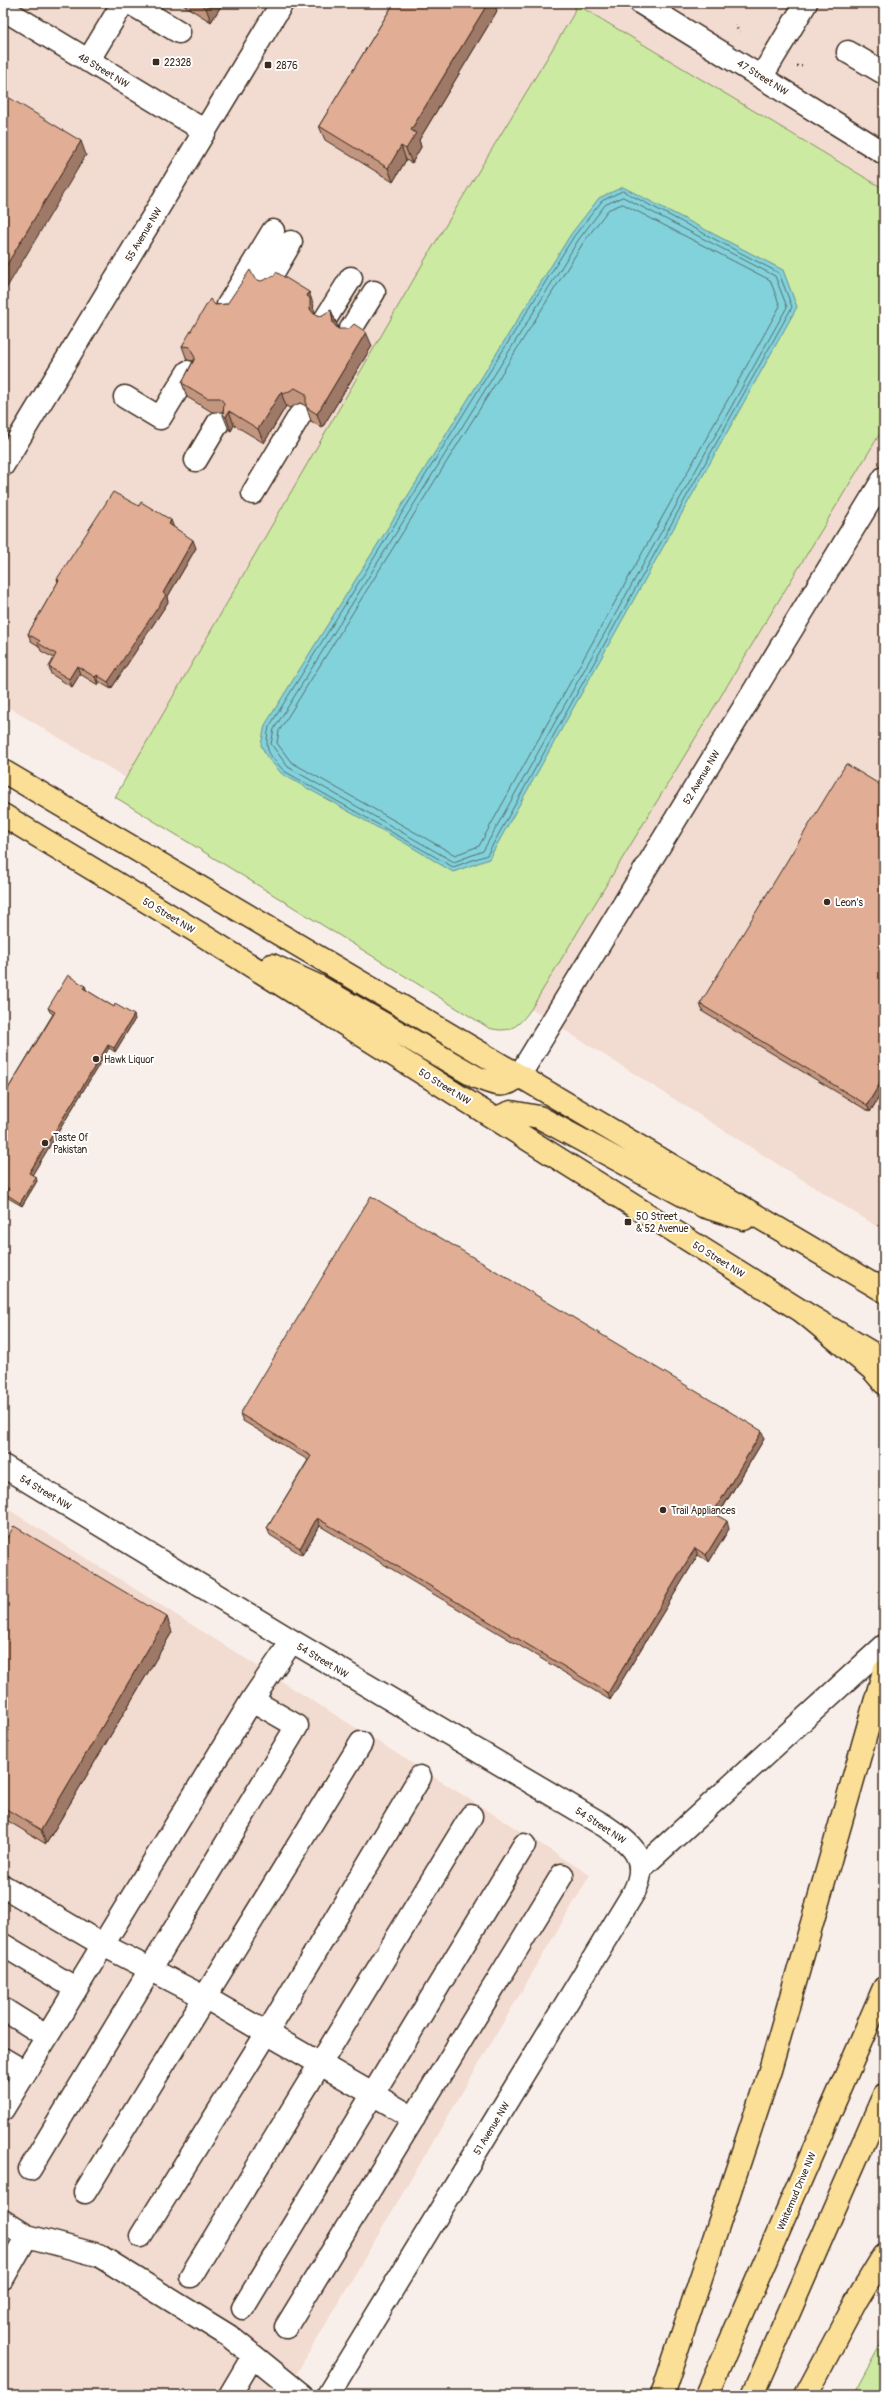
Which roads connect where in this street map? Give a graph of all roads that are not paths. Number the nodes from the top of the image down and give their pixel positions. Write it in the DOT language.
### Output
graph roads {
  1 [pos="123,3"];
  2 [pos="130,3"];
  3 [pos="282,3"];
  4 [pos="641,3"];
  5 [pos="806,3"];
  6 [pos="3,9"];
  7 [pos="178,32"];
  8 [pos="848,52"];
  9 [pos="88,61"];
  10 [pos="884,73"];
  11 [pos="762,76"];
  12 [pos="205,131"];
  13 [pos="884,153"];
  14 [pos="351,278"];
  15 [pos="266,283"];
  16 [pos="374,292"];
  17 [pos="226,308"];
  18 [pos="326,318"];
  19 [pos="350,332"];
  20 [pos="188,372"];
  21 [pos="125,397"];
  22 [pos="300,414"];
  23 [pos="218,423"];
  24 [pos="196,460"];
  25 [pos="3,465"];
  26 [pos="884,478"];
  27 [pos="253,493"];
  28 [pos="3,772"];
  29 [pos="3,815"];
  30 [pos="199,934"];
  31 [pos="519,1076"];
  32 [pos="496,1118"];
  33 [pos="781,1231"];
  34 [pos="881,1287"];
  35 [pos="803,1312"];
  36 [pos="884,1360"];
  37 [pos="884,1383"];
  38 [pos="3,1466"];
  39 [pos="292,1641"];
  40 [pos="884,1646"];
  41 [pos="884,1671"];
  42 [pos="252,1700"];
  43 [pos="361,1743"];
  44 [pos="420,1777"];
  45 [pos="471,1816"];
  46 [pos="524,1845"];
  47 [pos="639,1863"];
  48 [pos="562,1875"];
  49 [pos="3,1886"];
  50 [pos="3,1945"];
  51 [pos="103,1945"];
  52 [pos="150,1970"];
  53 [pos="75,1988"];
  54 [pos="884,1988"];
  55 [pos="206,1998"];
  56 [pos="3,2009"];
  57 [pos="267,2033"];
  58 [pos="46,2036"];
  59 [pos="3,2059"];
  60 [pos="322,2065"];
  61 [pos="25,2072"];
  62 [pos="372,2094"];
  63 [pos="884,2094"];
  64 [pos="3,2110"];
  65 [pos="414,2118"];
  66 [pos="30,2169"];
  67 [pos="85,2192"];
  68 [pos="3,2221"];
  69 [pos="27,2236"];
  70 [pos="141,2236"];
  71 [pos="884,2255"];
  72 [pos="191,2276"];
  73 [pos="3,2278"];
  74 [pos="243,2308"];
  75 [pos="286,2327"];
  76 [pos="253,2356"];
  77 [pos="230,2395"];
  78 [pos="302,2395"];
  79 [pos="328,2395"];
  80 [pos="662,2395"];
  81 [pos="707,2395"];
  82 [pos="753,2395"];
  83 [pos="806,2395"];
  1 -- 9 [label="street"];
  2 -- 7 [label="street"];
  3 -- 12 [label="street, 55 Avenue NW"];
  4 -- 11 [label="street, 47 Street NW"];
  5 -- 11 [label="street"];
  6 -- 9 [label="street, 48 Street NW"];
  8 -- 10 [label="street"];
  9 -- 12 [label="street, 48 Street NW"];
  11 -- 13 [label="street, 47 Street NW"];
  12 -- 25 [label="street, 55 Avenue NW"];
  14 -- 18 [label="street"];
  15 -- 17 [label="street"];
  16 -- 19 [label="street"];
  20 -- 21 [label="street"];
  22 -- 27 [label="street"];
  23 -- 24 [label="street"];
  26 -- 31 [label="street, 52 Avenue NW"];
  28 -- 31 [label="main road"];
  29 -- 30 [label="main road, 50 Street NW"];
  30 -- 31 [label="main road"];
  30 -- 32 [label="main road, 50 Street NW"];
  31 -- 33 [label="main road"];
  32 -- 33 [label="main road"];
  32 -- 35 [label="main road, 50 Street NW"];
  33 -- 34 [label="main road"];
  35 -- 36 [label="main road, 50 Street NW"];
  35 -- 37 [label="main road"];
  38 -- 39 [label="street, 54 Street NW"];
  39 -- 42 [label="street"];
  39 -- 47 [label="street, 54 Street NW"];
  40 -- 47 [label="street"];
  41 -- 80 [label="main road"];
  42 -- 51 [label="street"];
  42 -- 52 [label="street"];
  43 -- 55 [label="street"];
  44 -- 57 [label="street"];
  45 -- 60 [label="street"];
  46 -- 62 [label="street"];
  47 -- 79 [label="street, 51 Avenue NW"];
  48 -- 65 [label="street"];
  49 -- 51 [label="street"];
  50 -- 53 [label="street"];
  51 -- 52 [label="street"];
  51 -- 53 [label="street"];
  52 -- 55 [label="street"];
  52 -- 66 [label="street"];
  53 -- 58 [label="street"];
  54 -- 81 [label="main road, Whitemud Drive NW"];
  55 -- 57 [label="street"];
  55 -- 67 [label="street"];
  56 -- 58 [label="street"];
  57 -- 60 [label="street"];
  57 -- 70 [label="street"];
  58 -- 61 [label="street"];
  59 -- 61 [label="street"];
  60 -- 62 [label="street"];
  60 -- 72 [label="street"];
  61 -- 64 [label="street"];
  62 -- 65 [label="street"];
  62 -- 74 [label="street"];
  63 -- 82 [label="main road"];
  65 -- 75 [label="street"];
  68 -- 69 [label="street"];
  69 -- 73 [label="street"];
  69 -- 76 [label="street"];
  71 -- 83 [label="main road"];
  76 -- 77 [label="street"];
  76 -- 78 [label="street"];
}
